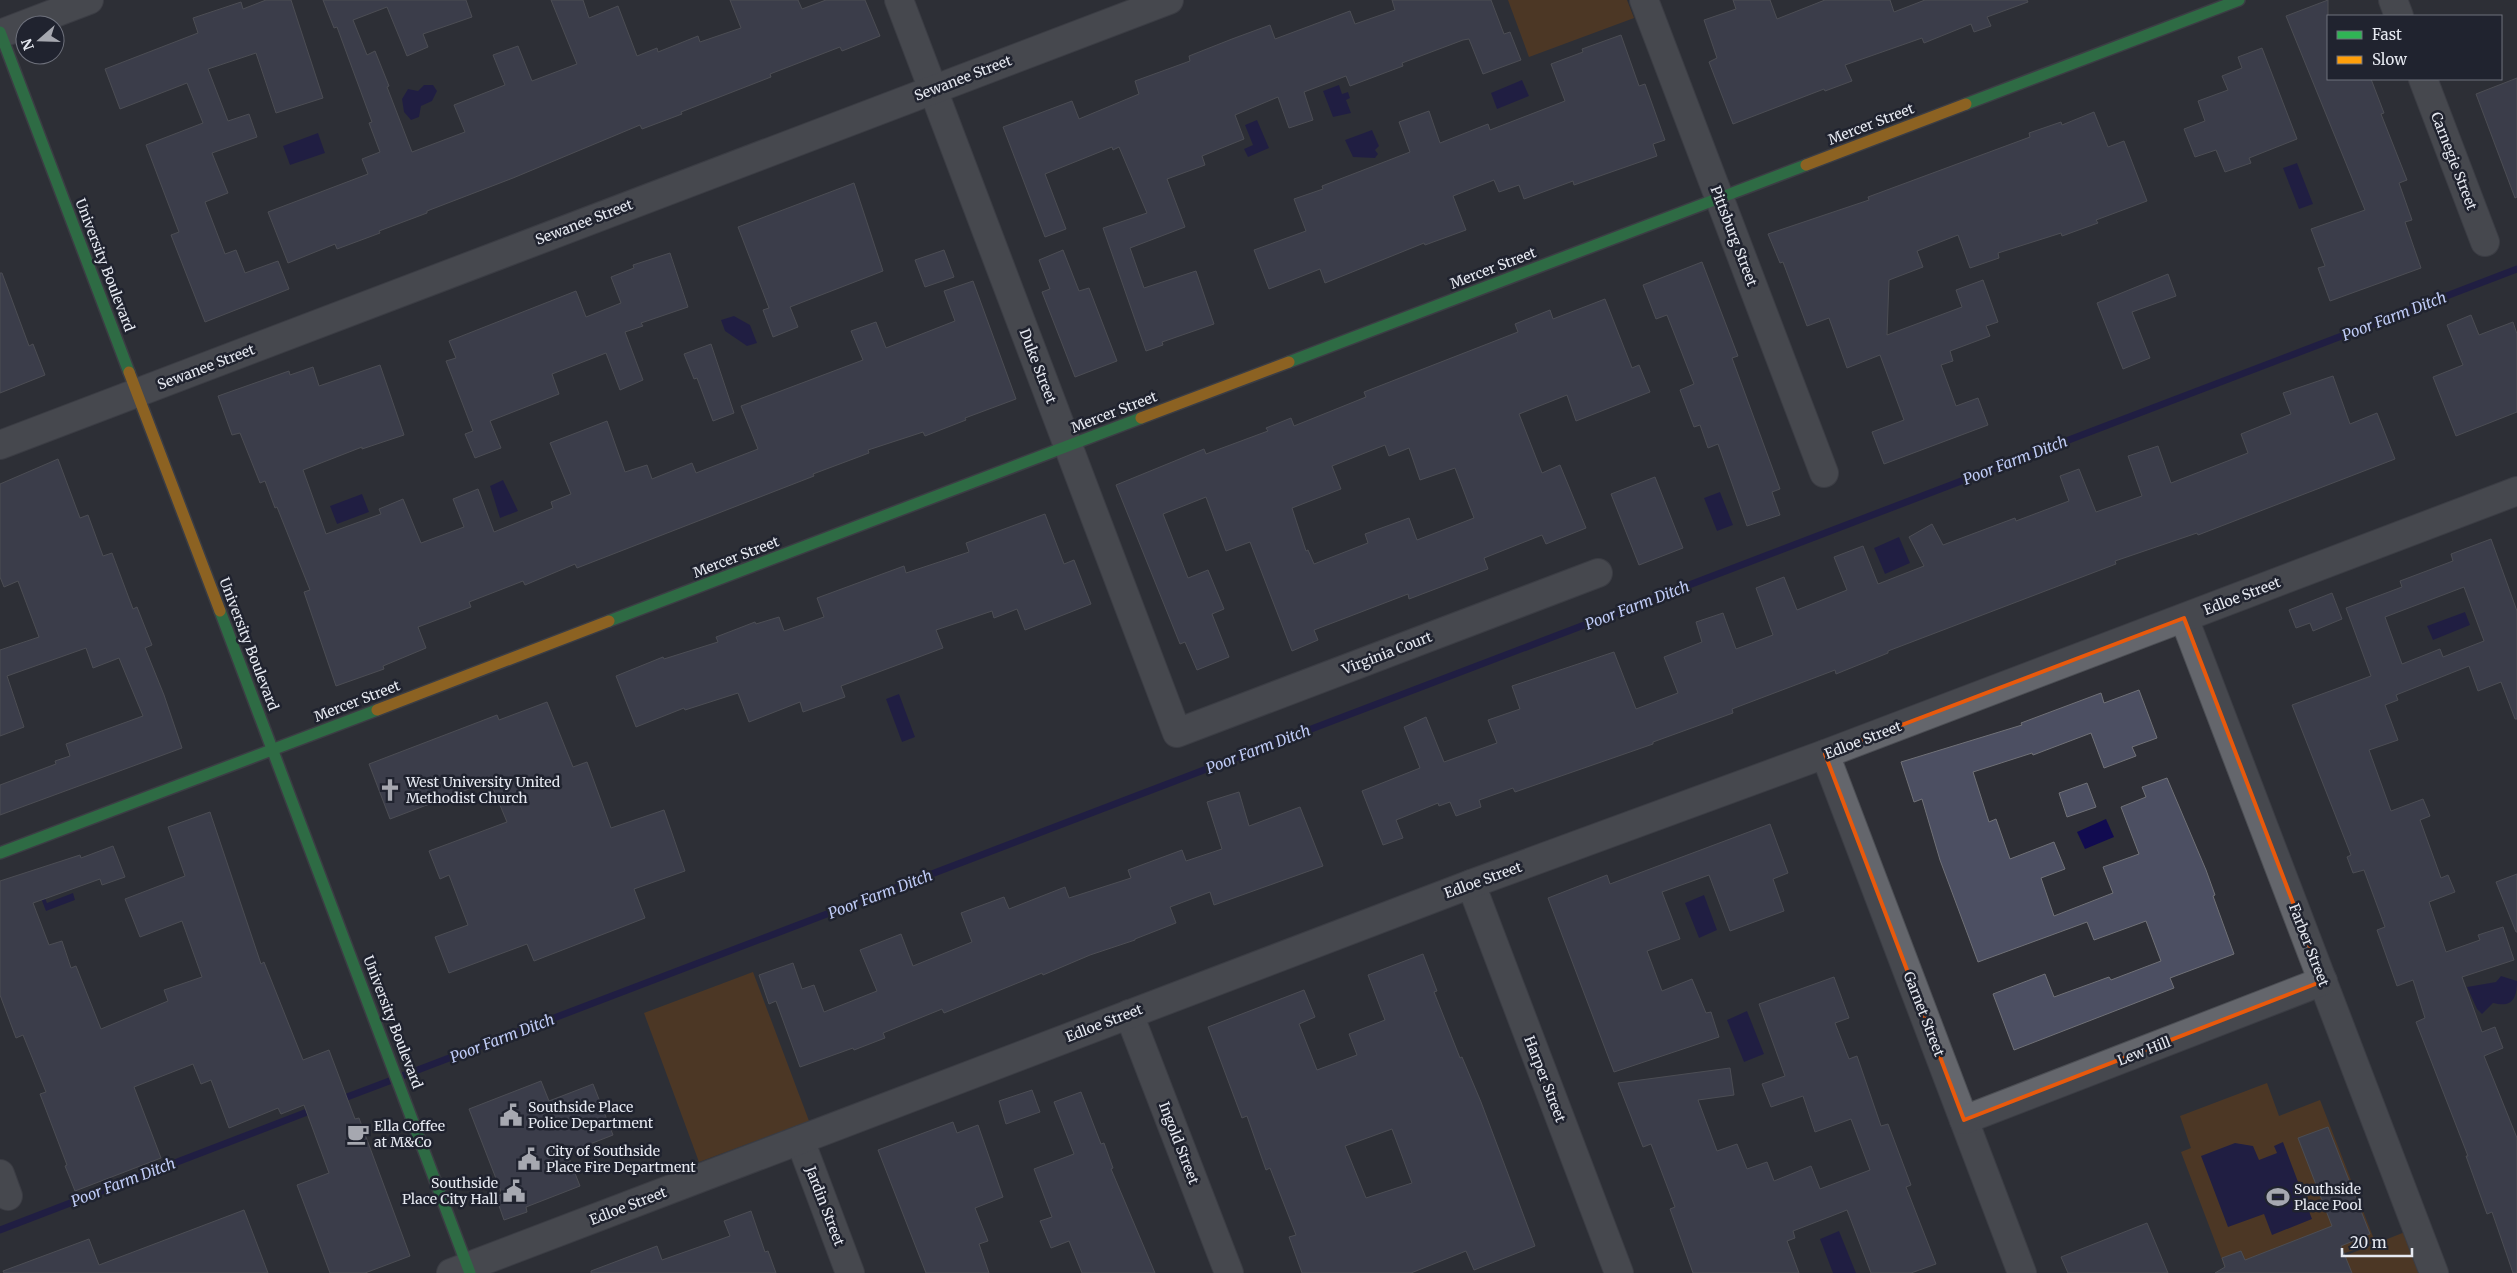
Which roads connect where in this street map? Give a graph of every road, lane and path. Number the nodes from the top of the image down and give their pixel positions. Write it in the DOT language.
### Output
graph roads {
  1 [pos="89,0"];
  2 [pos="899,0"];
  3 [pos="1169,0"];
  4 [pos="1644,0"];
  5 [pos="2239,0"];
  6 [pos="2393,0"];
  7 [pos="2399,15"];
  8 [pos="0,33"];
  9 [pos="2423,80"];
  10 [pos="933,90"];
  11 [pos="1719,198"];
  12 [pos="2485,242"];
  13 [pos="137,393"];
  14 [pos="0,445"];
  15 [pos="1068,446"];
  16 [pos="1824,473"];
  17 [pos="2517,491"];
  18 [pos="1598,573"];
  19 [pos="2184,618"];
  20 [pos="1177,732"];
  21 [pos="273,749"];
  22 [pos="1825,754"];
  23 [pos="0,853"];
  24 [pos="1471,884"];
  25 [pos="2323,981"];
  26 [pos="1129,1014"];
  27 [pos="1964,1120"];
  28 [pos="800,1140"];
  29 [pos="466,1271"];
  30 [pos="850,1273"];
  31 [pos="1229,1273"];
  32 [pos="1619,1273"];
  33 [pos="2022,1273"];
  34 [pos="2434,1273"];
  1 -- 8 [label="street"];
  2 -- 10 [label="street, Duke Street"];
  3 -- 10 [label="street, Sewanee Street"];
  4 -- 11 [label="street, Pittsburg Street"];
  5 -- 11 [label="street, Mercer Street"];
  6 -- 7 [label="street"];
  8 -- 13 [label="street, University Boulevard"];
  9 -- 12 [label="street, Carnegie Street"];
  10 -- 13 [label="street, Sewanee Street"];
  10 -- 15 [label="street, Duke Street"];
  11 -- 15 [label="street, Mercer Street"];
  11 -- 16 [label="street, Pittsburg Street"];
  13 -- 14 [label="street, Sewanee Street"];
  13 -- 21 [label="street, University Boulevard"];
  15 -- 20 [label="street, Duke Street"];
  15 -- 21 [label="street, Mercer Street"];
  17 -- 19 [label="street, Edloe Street"];
  18 -- 20 [label="street, Virginia Court"];
  19 -- 22 [label="street, Edloe Street"];
  19 -- 25 [label="street, Farber Street"];
  21 -- 23 [label="street, Mercer Street"];
  21 -- 29 [label="street, University Boulevard"];
  22 -- 24 [label="street, Edloe Street"];
  22 -- 27 [label="street, Garnet Street"];
  24 -- 26 [label="street, Edloe Street"];
  24 -- 32 [label="street, Harper Street"];
  25 -- 27 [label="street, Lew Hill"];
  25 -- 34 [label="street, Farber Street"];
  26 -- 28 [label="street, Edloe Street"];
  26 -- 31 [label="street, Ingold Street"];
  27 -- 33 [label="street, Garnet Street"];
  28 -- 29 [label="street, Edloe Street"];
  28 -- 30 [label="street, Jardin Street"];
}
